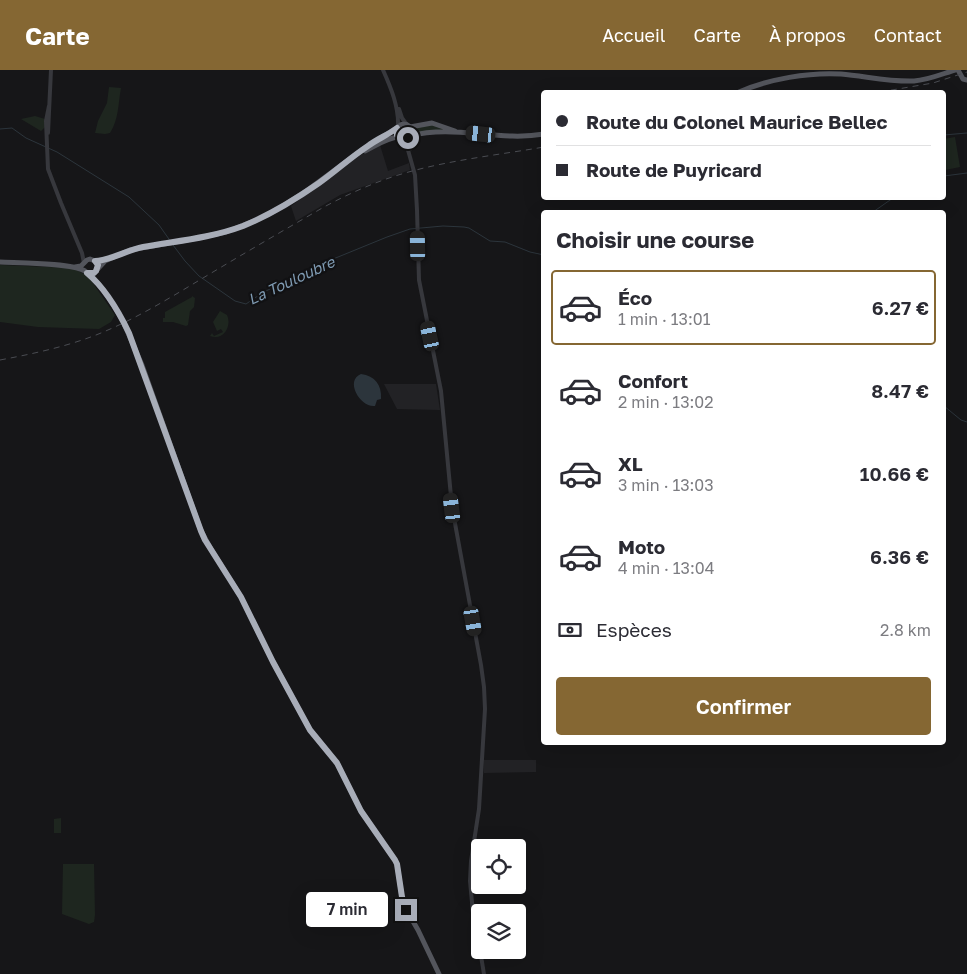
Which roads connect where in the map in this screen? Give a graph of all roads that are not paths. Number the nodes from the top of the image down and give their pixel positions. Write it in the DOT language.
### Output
graph roads {
  1 [pos="51,70"];
  2 [pos="383,70"];
  3 [pos="957,70"];
  4 [pos="967,80"];
  5 [pos="746,90"];
  6 [pos="394,98"];
  7 [pos="409,126"];
  8 [pos="398,128"];
  9 [pos="465,133"];
  10 [pos="541,134"];
  11 [pos="405,138"];
  12 [pos="355,155"];
  13 [pos="82,253"];
  14 [pos="112,257"];
  15 [pos="93,260"];
  16 [pos="0,262"];
  17 [pos="84,263"];
  18 [pos="74,267"];
  19 [pos="97,269"];
  20 [pos="86,272"];
  21 [pos="97,283"];
  22 [pos="472,904"];
  23 [pos="482,959"];
  24 [pos="439,974"];
  25 [pos="484,974"];
  1 -- 13 [label="street"];
  2 -- 6 [label="street"];
  3 -- 4 [label="main road"];
  3 -- 5 [label="main road"];
  6 -- 7 [label="street"];
  6 -- 8 [label="street"];
  7 -- 8 [label="main road"];
  7 -- 9 [label="main road"];
  7 -- 11 [label="main road"];
  8 -- 11 [label="main road"];
  8 -- 12 [label="main road"];
  9 -- 10 [label="main road"];
  9 -- 11 [label="main road"];
  11 -- 12 [label="main road"];
  11 -- 22 [label="street"];
  12 -- 14 [label="main road"];
  13 -- 15 [label="street"];
  13 -- 17 [label="street"];
  14 -- 15 [label="main road"];
  14 -- 19 [label="main road"];
  15 -- 17 [label="main road"];
  15 -- 19 [label="main road"];
  16 -- 18 [label="main road"];
  17 -- 18 [label="main road"];
  17 -- 20 [label="main road"];
  18 -- 20 [label="main road"];
  19 -- 20 [label="main road"];
  19 -- 21 [label="main road"];
  20 -- 21 [label="main road"];
  21 -- 24 [label="main road"];
  23 -- 25 [label="street"];
}
